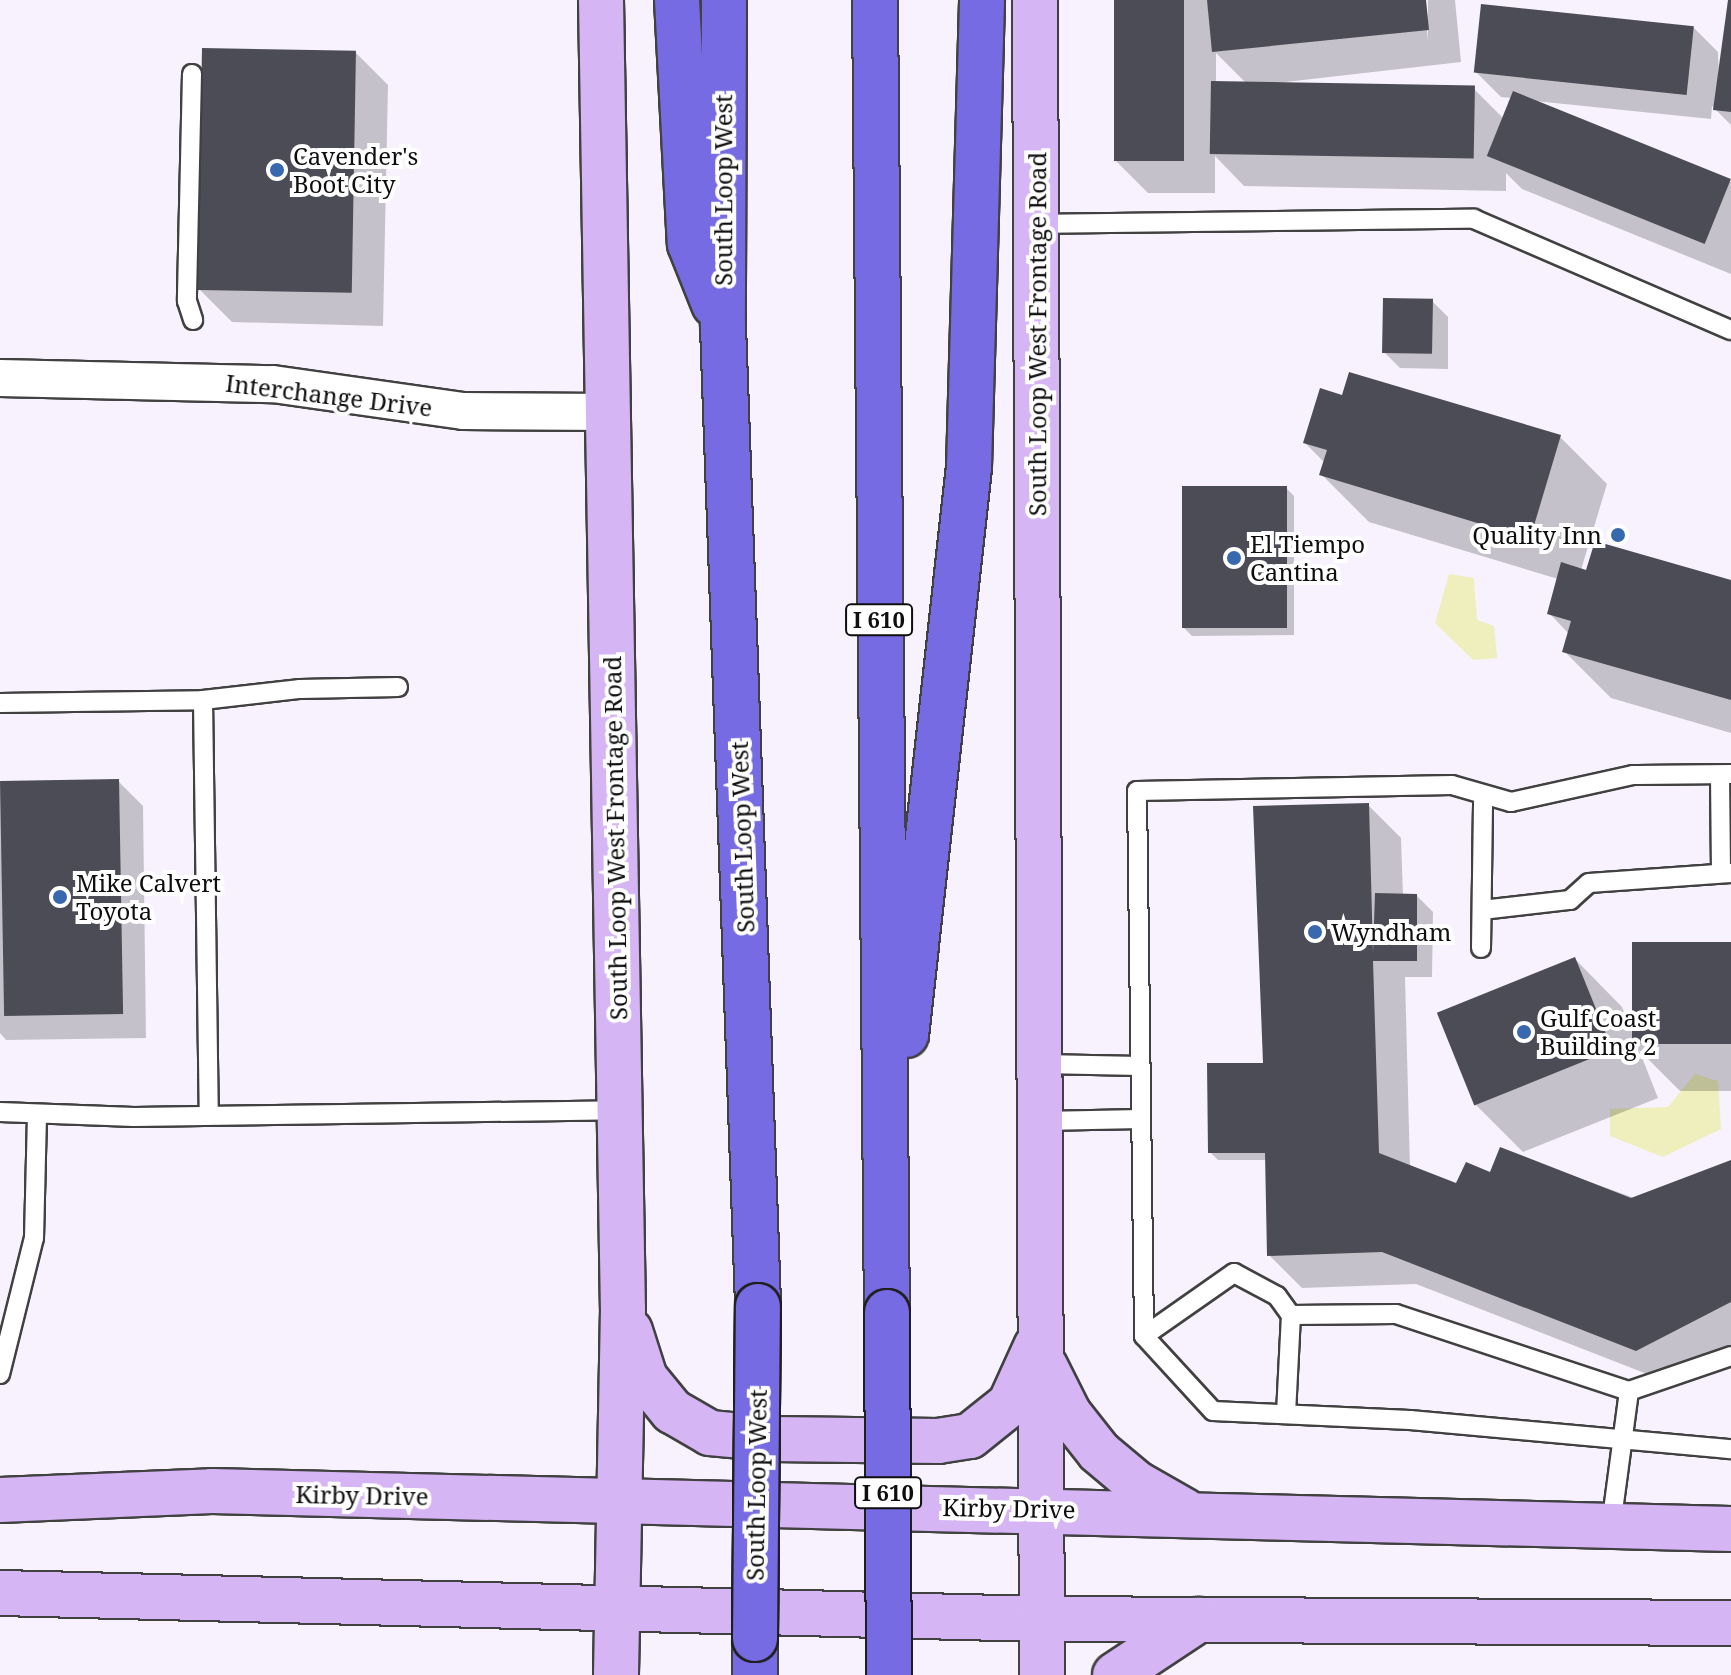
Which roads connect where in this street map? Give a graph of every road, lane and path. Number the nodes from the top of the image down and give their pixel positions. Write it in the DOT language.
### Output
graph roads {
  1 [pos="601,0"];
  2 [pos="677,0"];
  3 [pos="724,0"];
  4 [pos="875,0"];
  5 [pos="982,0"];
  6 [pos="1035,0"];
  7 [pos="192,74"];
  8 [pos="1036,224"];
  9 [pos="193,320"];
  10 [pos="723,326"];
  11 [pos="1731,330"];
  12 [pos="0,378"];
  13 [pos="610,412"];
  14 [pos="398,687"];
  15 [pos="203,700"];
  16 [pos="0,703"];
  17 [pos="1726,774"];
  18 [pos="1483,797"];
  19 [pos="1726,873"];
  20 [pos="1482,910"];
  21 [pos="1481,948"];
  22 [pos="1042,1064"];
  23 [pos="1140,1066"];
  24 [pos="619,1110"];
  25 [pos="0,1112"];
  26 [pos="37,1114"];
  27 [pos="209,1114"];
  28 [pos="1141,1119"];
  29 [pos="1042,1121"];
  30 [pos="883,1240"];
  31 [pos="623,1309"];
  32 [pos="1291,1315"];
  33 [pos="1144,1336"];
  34 [pos="5,1343"];
  35 [pos="1042,1347"];
  36 [pos="1731,1356"];
  37 [pos="0,1374"];
  38 [pos="1629,1391"];
  39 [pos="1286,1414"];
  40 [pos="1622,1443"];
  41 [pos="1731,1449"];
  42 [pos="0,1500"];
  43 [pos="618,1501"];
  44 [pos="1042,1509"];
  45 [pos="1188,1513"];
  46 [pos="1611,1526"];
  47 [pos="1731,1529"];
  48 [pos="0,1593"];
  49 [pos="617,1605"];
  50 [pos="1042,1619"];
  51 [pos="1198,1620"];
  52 [pos="1731,1623"];
  53 [pos="616,1675"];
  54 [pos="755,1675"];
  55 [pos="889,1675"];
  56 [pos="1042,1675"];
  57 [pos="1115,1675"];
  1 -- 13 [label="main road, South Loop West Frontage Road"];
  2 -- 10 [label="highway"];
  3 -- 10 [label="highway, South Loop West"];
  4 -- 30 [label="highway, I 610"];
  5 -- 30 [label="highway"];
  6 -- 8 [label="main road, South Loop West Frontage Road"];
  7 -- 9 [label="lane"];
  8 -- 11 [label="lane"];
  8 -- 22 [label="main road, South Loop West Frontage Road"];
  10 -- 54 [label="highway, South Loop West, bridge"];
  12 -- 13 [label="street, Interchange Drive"];
  13 -- 24 [label="main road, South Loop West Frontage Road"];
  14 -- 15 [label="lane"];
  15 -- 16 [label="lane"];
  15 -- 27 [label="lane"];
  17 -- 18 [label="lane"];
  17 -- 19 [label="lane"];
  18 -- 20 [label="lane"];
  18 -- 23 [label="lane"];
  19 -- 20 [label="lane"];
  20 -- 21 [label="lane"];
  22 -- 23 [label="lane"];
  22 -- 29 [label="main road, South Loop West Frontage Road"];
  23 -- 28 [label="lane"];
  24 -- 27 [label="lane"];
  24 -- 31 [label="main road, South Loop West Frontage Road"];
  25 -- 26 [label="lane"];
  26 -- 27 [label="lane"];
  26 -- 34 [label="lane"];
  28 -- 29 [label="lane"];
  28 -- 33 [label="lane"];
  29 -- 35 [label="main road, South Loop West Frontage Road"];
  30 -- 55 [label="highway, I 610, bridge"];
  31 -- 35 [label="main road"];
  31 -- 43 [label="main road, South Loop West Frontage Road"];
  32 -- 33 [label="lane"];
  32 -- 38 [label="lane"];
  32 -- 39 [label="lane"];
  33 -- 39 [label="lane"];
  34 -- 37 [label="lane"];
  35 -- 44 [label="main road, South Loop West Frontage Road"];
  35 -- 45 [label="main road"];
  36 -- 38 [label="lane"];
  38 -- 40 [label="lane"];
  39 -- 40 [label="lane"];
  40 -- 41 [label="lane"];
  40 -- 46 [label="lane"];
  42 -- 43 [label="main road, Kirby Drive"];
  43 -- 44 [label="main road, Kirby Drive"];
  43 -- 49 [label="main road, South Loop West Frontage Road"];
  44 -- 45 [label="main road, Kirby Drive"];
  44 -- 50 [label="main road, South Loop West Frontage Road"];
  45 -- 46 [label="main road, Kirby Drive"];
  46 -- 47 [label="main road, Kirby Drive"];
  48 -- 49 [label="main road"];
  49 -- 50 [label="main road"];
  49 -- 53 [label="main road, South Loop West Frontage Road"];
  50 -- 51 [label="main road"];
  50 -- 56 [label="main road, South Loop West Frontage Road"];
  51 -- 52 [label="main road"];
  51 -- 57 [label="main road"];
}
